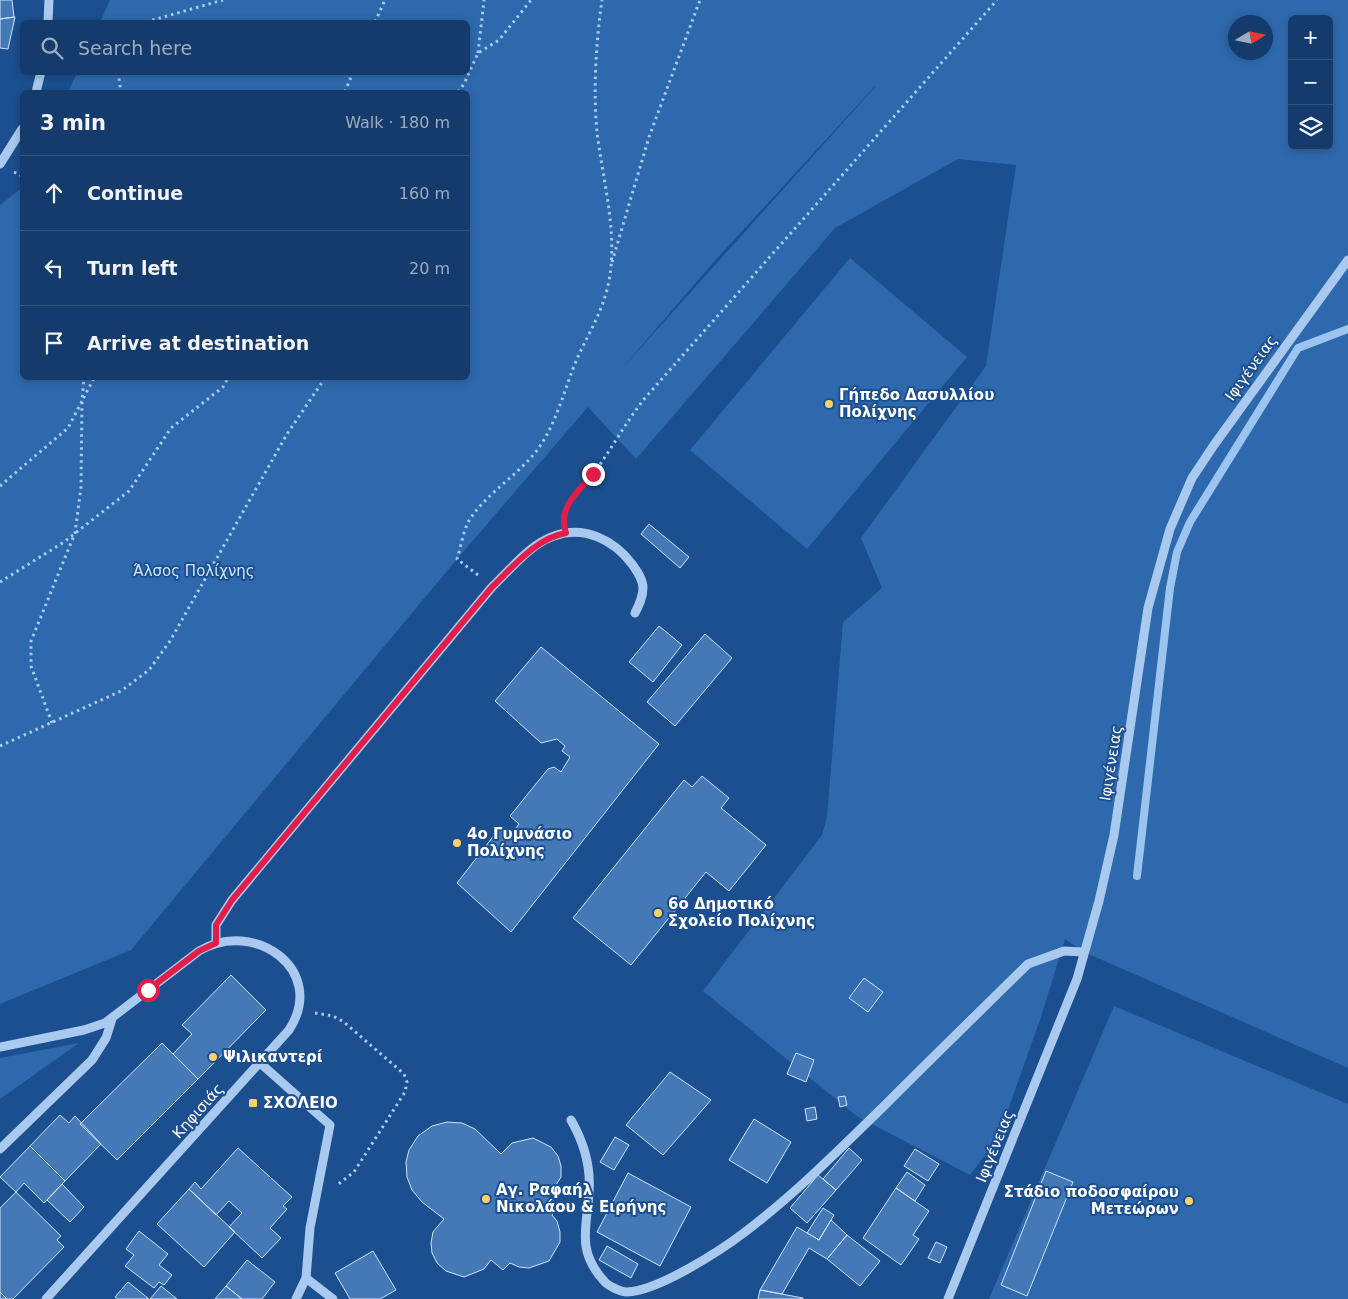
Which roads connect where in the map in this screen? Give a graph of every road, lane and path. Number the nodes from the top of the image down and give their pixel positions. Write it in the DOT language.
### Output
graph roads {
  1 [pos="49,0"];
  2 [pos="223,0"];
  3 [pos="384,0"];
  4 [pos="484,0"];
  5 [pos="531,0"];
  6 [pos="602,0"];
  7 [pos="700,0"];
  8 [pos="997,0"];
  9 [pos="48,20"];
  10 [pos="153,20"];
  11 [pos="376,20"];
  12 [pos="478,52"];
  13 [pos="470,70"];
  14 [pos="40,75"];
  15 [pos="118,75"];
  16 [pos="352,75"];
  17 [pos="468,75"];
  18 [pos="36,90"];
  19 [pos="121,90"];
  20 [pos="346,90"];
  21 [pos="460,90"];
  22 [pos="20,132"];
  23 [pos="0,164"];
  24 [pos="1348,260"];
  25 [pos="611,266"];
  26 [pos="84,380"];
  27 [pos="93,380"];
  28 [pos="227,380"];
  29 [pos="324,380"];
  30 [pos="82,402"];
  31 [pos="0,486"];
  32 [pos="76,533"];
  33 [pos="566,533"];
  34 [pos="0,582"];
  35 [pos="492,587"];
  36 [pos="635,613"];
  37 [pos="52,723"];
  38 [pos="0,746"];
  39 [pos="216,943"];
  40 [pos="1084,952"];
  41 [pos="300,1010"];
  42 [pos="112,1019"];
  43 [pos="0,1047"];
  44 [pos="260,1063"];
  45 [pos="571,1120"];
  46 [pos="0,1149"];
  47 [pos="317,1192"];
  48 [pos="306,1278"];
  49 [pos="46,1299"];
  50 [pos="296,1299"];
  51 [pos="333,1299"];
  52 [pos="948,1299"];
  1 -- 9 [label="street"];
  2 -- 10 [label="path"];
  3 -- 11 [label="path"];
  4 -- 12 [label="path"];
  5 -- 12 [label="path"];
  6 -- 25 [label="path"];
  7 -- 25 [label="path"];
  8 -- 33 [label="path"];
  12 -- 13 [label="path"];
  14 -- 18 [label="street"];
  15 -- 19 [label="path"];
  16 -- 20 [label="path"];
  17 -- 21 [label="path"];
  22 -- 23 [label="street"];
  24 -- 40 [label="street, Ιφιγένειας"];
  25 -- 35 [label="path"];
  26 -- 30 [label="path"];
  27 -- 30 [label="path"];
  28 -- 32 [label="path"];
  29 -- 37 [label="path"];
  30 -- 31 [label="path"];
  30 -- 32 [label="path"];
  32 -- 34 [label="path"];
  32 -- 37 [label="path"];
  33 -- 35 [label="street"];
  33 -- 36 [label="street"];
  35 -- 39 [label="street"];
  37 -- 38 [label="path"];
  39 -- 41 [label="street"];
  39 -- 42 [label="street"];
  40 -- 45 [label="street"];
  40 -- 52 [label="street, Ιφιγένειας"];
  41 -- 44 [label="street, Κηφισιάς"];
  41 -- 47 [label="path"];
  42 -- 43 [label="street"];
  42 -- 46 [label="street"];
  44 -- 47 [label="street"];
  44 -- 49 [label="street, Κηφισιάς"];
  47 -- 48 [label="street"];
  48 -- 50 [label="street"];
  48 -- 51 [label="street"];
}
